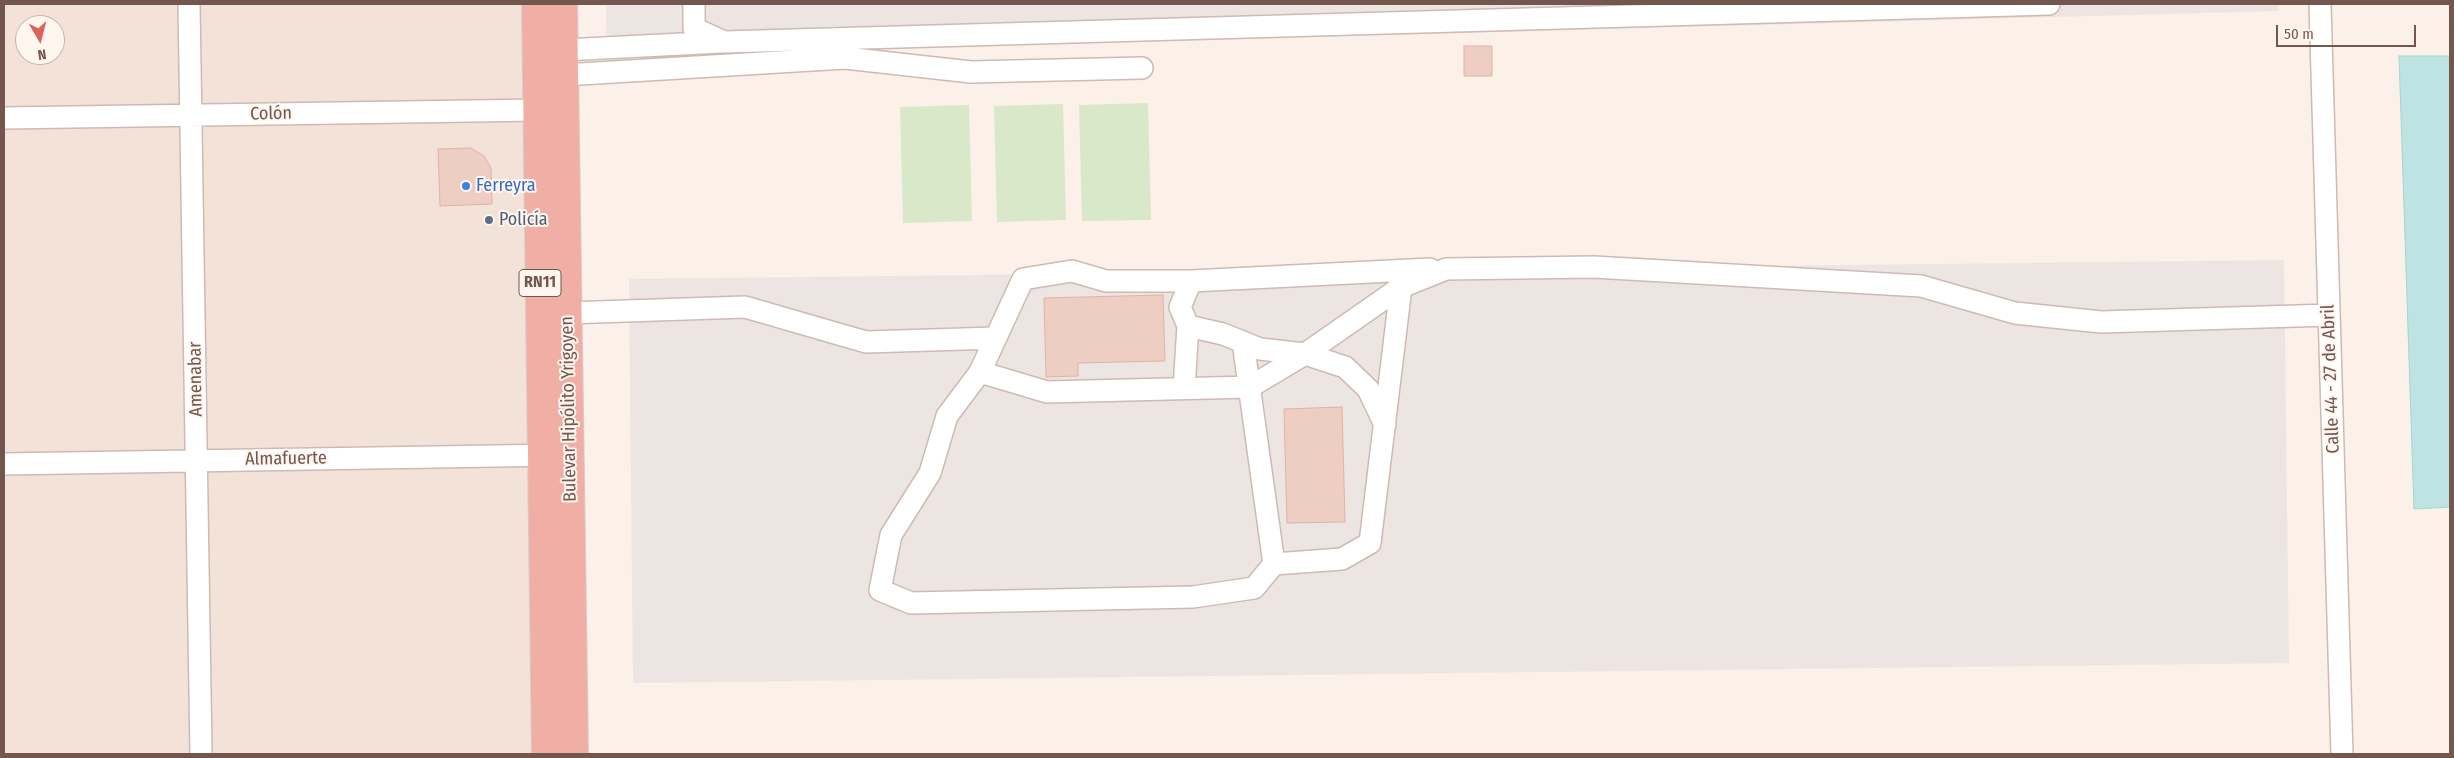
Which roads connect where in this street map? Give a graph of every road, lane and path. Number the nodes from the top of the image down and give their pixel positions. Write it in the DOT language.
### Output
graph roads {
  1 [pos="189,4"];
  2 [pos="536,4"];
  3 [pos="563,4"];
  4 [pos="694,4"];
  5 [pos="2049,4"];
  6 [pos="2320,4"];
  7 [pos="1860,6"];
  8 [pos="1898,6"];
  9 [pos="1625,9"];
  10 [pos="724,42"];
  11 [pos="564,63"];
  12 [pos="1142,68"];
  13 [pos="538,110"];
  14 [pos="191,115"];
  15 [pos="4,118"];
  16 [pos="1446,268"];
  17 [pos="1191,280"];
  18 [pos="1401,287"];
  19 [pos="567,313"];
  20 [pos="2329,315"];
  21 [pos="1188,326"];
  22 [pos="996,338"];
  23 [pos="1243,342"];
  24 [pos="1305,354"];
  25 [pos="980,372"];
  26 [pos="1250,387"];
  27 [pos="1184,388"];
  28 [pos="1385,426"];
  29 [pos="569,455"];
  30 [pos="537,456"];
  31 [pos="198,461"];
  32 [pos="4,464"];
  33 [pos="1274,564"];
  34 [pos="201,754"];
  35 [pos="546,754"];
  36 [pos="574,754"];
  37 [pos="2342,754"];
  1 -- 14 [label="street, Amenabar"];
  2 -- 13 [label="highway, Bulevar Hipólito Yrigoyen / RN11"];
  3 -- 11 [label="highway, Bulevar Hipólito Yrigoyen / RN11"];
  4 -- 10 [label="street"];
  5 -- 8 [label="street"];
  6 -- 20 [label="street, Calle 44 - 27 de Abril"];
  7 -- 8 [label="street"];
  7 -- 9 [label="street"];
  9 -- 10 [label="street"];
  10 -- 11 [label="street"];
  11 -- 12 [label="street"];
  11 -- 19 [label="highway, Bulevar Hipólito Yrigoyen / RN11"];
  13 -- 14 [label="street, Colón"];
  13 -- 30 [label="highway, Bulevar Hipólito Yrigoyen / RN11"];
  14 -- 15 [label="street, Colón"];
  14 -- 31 [label="street, Amenabar"];
  16 -- 17 [label="street"];
  16 -- 18 [label="street"];
  16 -- 20 [label="street"];
  17 -- 21 [label="street"];
  17 -- 22 [label="street"];
  18 -- 24 [label="street"];
  18 -- 28 [label="street"];
  19 -- 22 [label="street"];
  19 -- 29 [label="highway, Bulevar Hipólito Yrigoyen / RN11"];
  20 -- 37 [label="street, Calle 44 - 27 de Abril"];
  21 -- 23 [label="street"];
  21 -- 27 [label="street"];
  22 -- 25 [label="street"];
  23 -- 24 [label="street"];
  23 -- 26 [label="street"];
  24 -- 26 [label="street"];
  24 -- 28 [label="street"];
  25 -- 27 [label="street"];
  25 -- 33 [label="street"];
  26 -- 27 [label="street"];
  26 -- 33 [label="street"];
  28 -- 33 [label="street"];
  29 -- 30 [label="street, Almafuerte"];
  29 -- 36 [label="highway, Bulevar Hipólito Yrigoyen / RN11"];
  30 -- 31 [label="street, Almafuerte"];
  30 -- 35 [label="highway, Bulevar Hipólito Yrigoyen / RN11"];
  31 -- 32 [label="street, Almafuerte"];
  31 -- 34 [label="street, Amenabar"];
}
